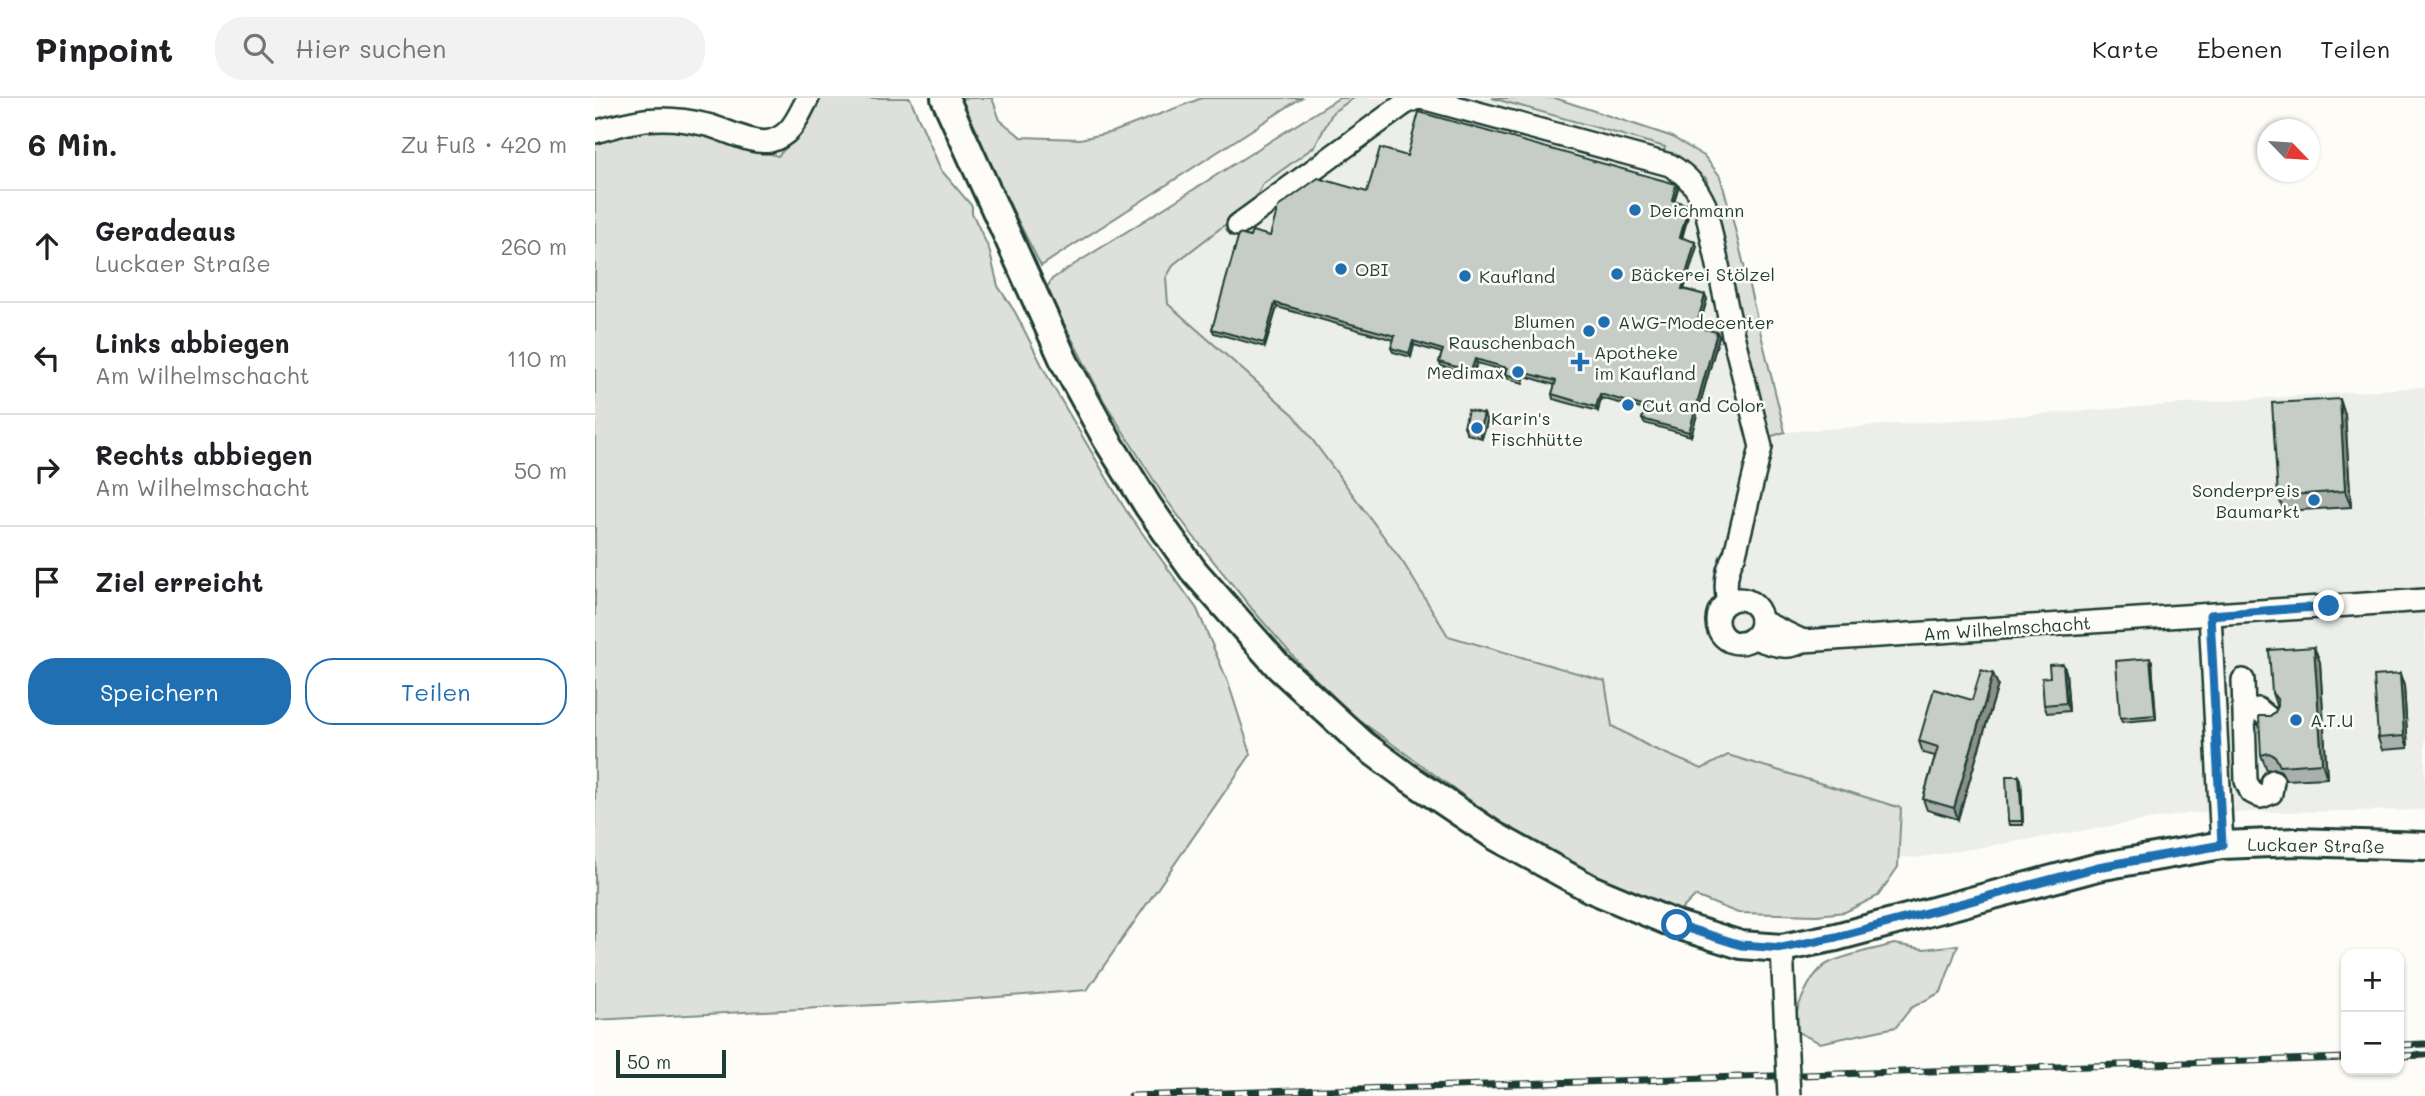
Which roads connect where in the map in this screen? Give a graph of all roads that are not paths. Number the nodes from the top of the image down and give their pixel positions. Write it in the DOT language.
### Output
graph roads {
  1 [pos="808,98"];
  2 [pos="945,98"];
  3 [pos="595,132"];
  4 [pos="1238,225"];
  5 [pos="2425,600"];
  6 [pos="1737,601"];
  7 [pos="2210,615"];
  8 [pos="1757,629"];
  9 [pos="2243,680"];
  10 [pos="2273,781"];
  11 [pos="2222,845"];
  12 [pos="2425,846"];
  13 [pos="1782,948"];
  14 [pos="1789,1096"];
  1 -- 3 [label="street"];
  2 -- 13 [label="main road, Luckaer Straße"];
  4 -- 6 [label="street, Am Wilhelmschacht"];
  5 -- 7 [label="street, Am Wilhelmschacht"];
  6 -- 8 [label="street"];
  6 -- 8 [label="street, Am Wilhelmschacht"];
  7 -- 8 [label="street, Am Wilhelmschacht"];
  7 -- 11 [label="street"];
  9 -- 10 [label="street"];
  11 -- 12 [label="main road, Luckaer Straße"];
  11 -- 13 [label="main road, Luckaer Straße"];
  13 -- 14 [label="street, bridge"];
}
